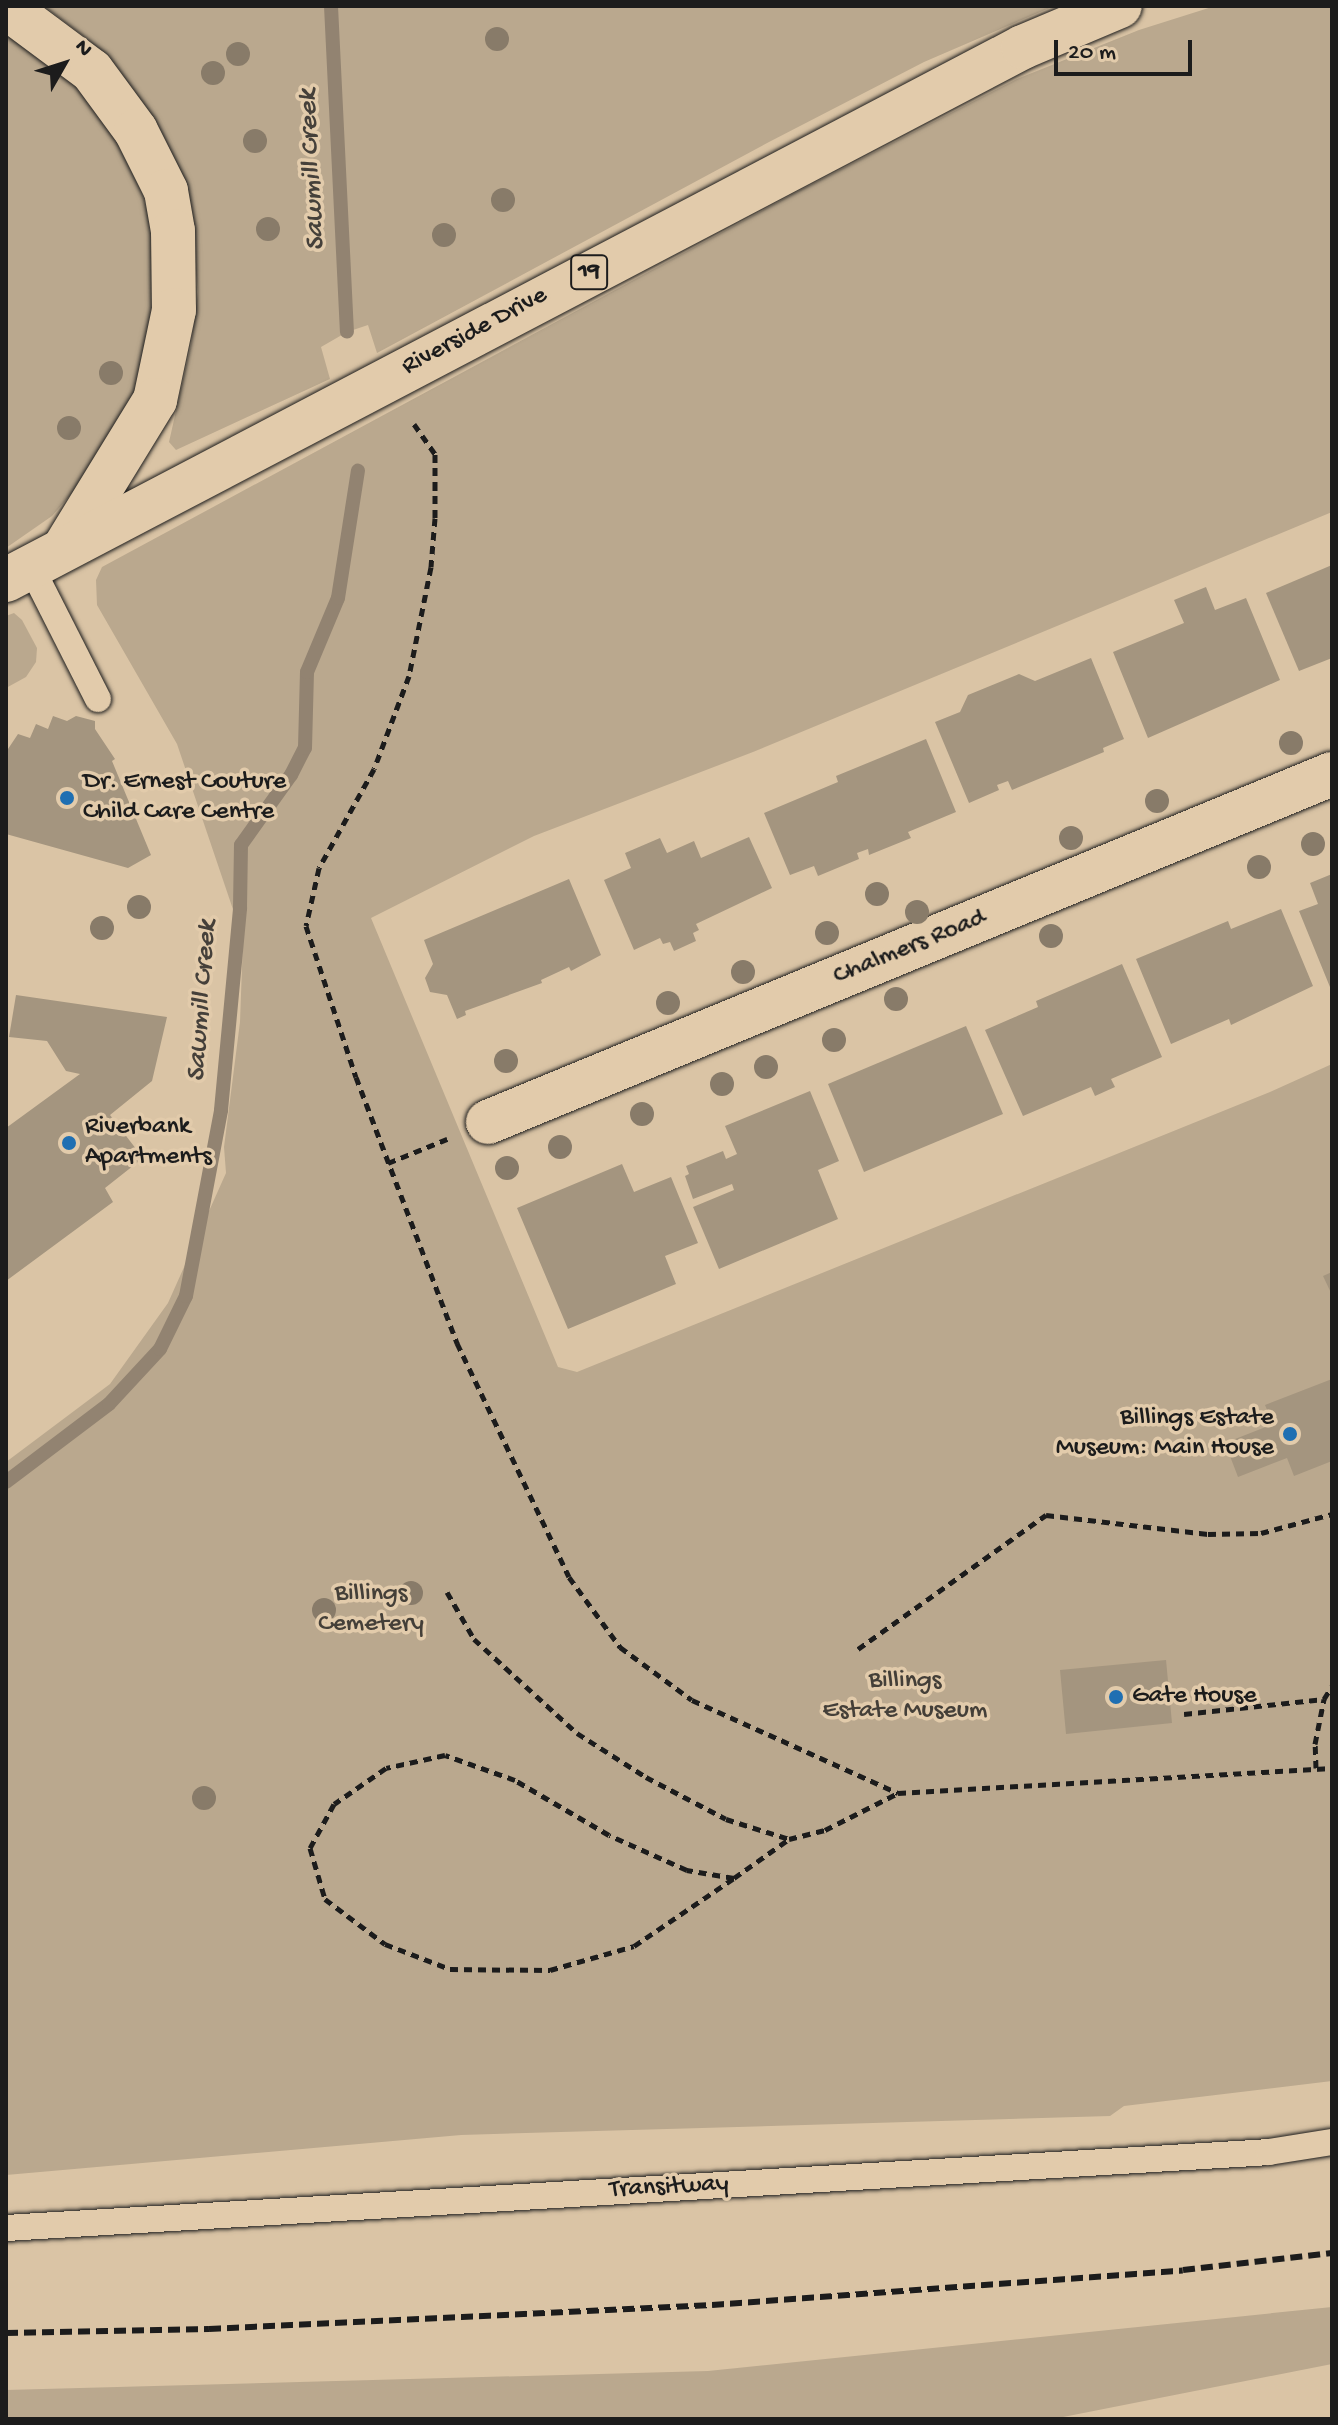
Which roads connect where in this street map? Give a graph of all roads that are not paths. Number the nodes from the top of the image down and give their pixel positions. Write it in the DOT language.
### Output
graph roads {
  1 [pos="1120,6"];
  2 [pos="6,7"];
  3 [pos="34,566"];
  4 [pos="98,699"];
  5 [pos="1332,774"];
  6 [pos="488,1122"];
  7 [pos="1332,2142"];
  8 [pos="6,2228"];
  1 -- 3 [label="main road, Riverside Drive / 19"];
  2 -- 3 [label="main road"];
  3 -- 4 [label="lane"];
  5 -- 6 [label="main road, Chalmers Road"];
  7 -- 8 [label="lane, Transitway"];
}
